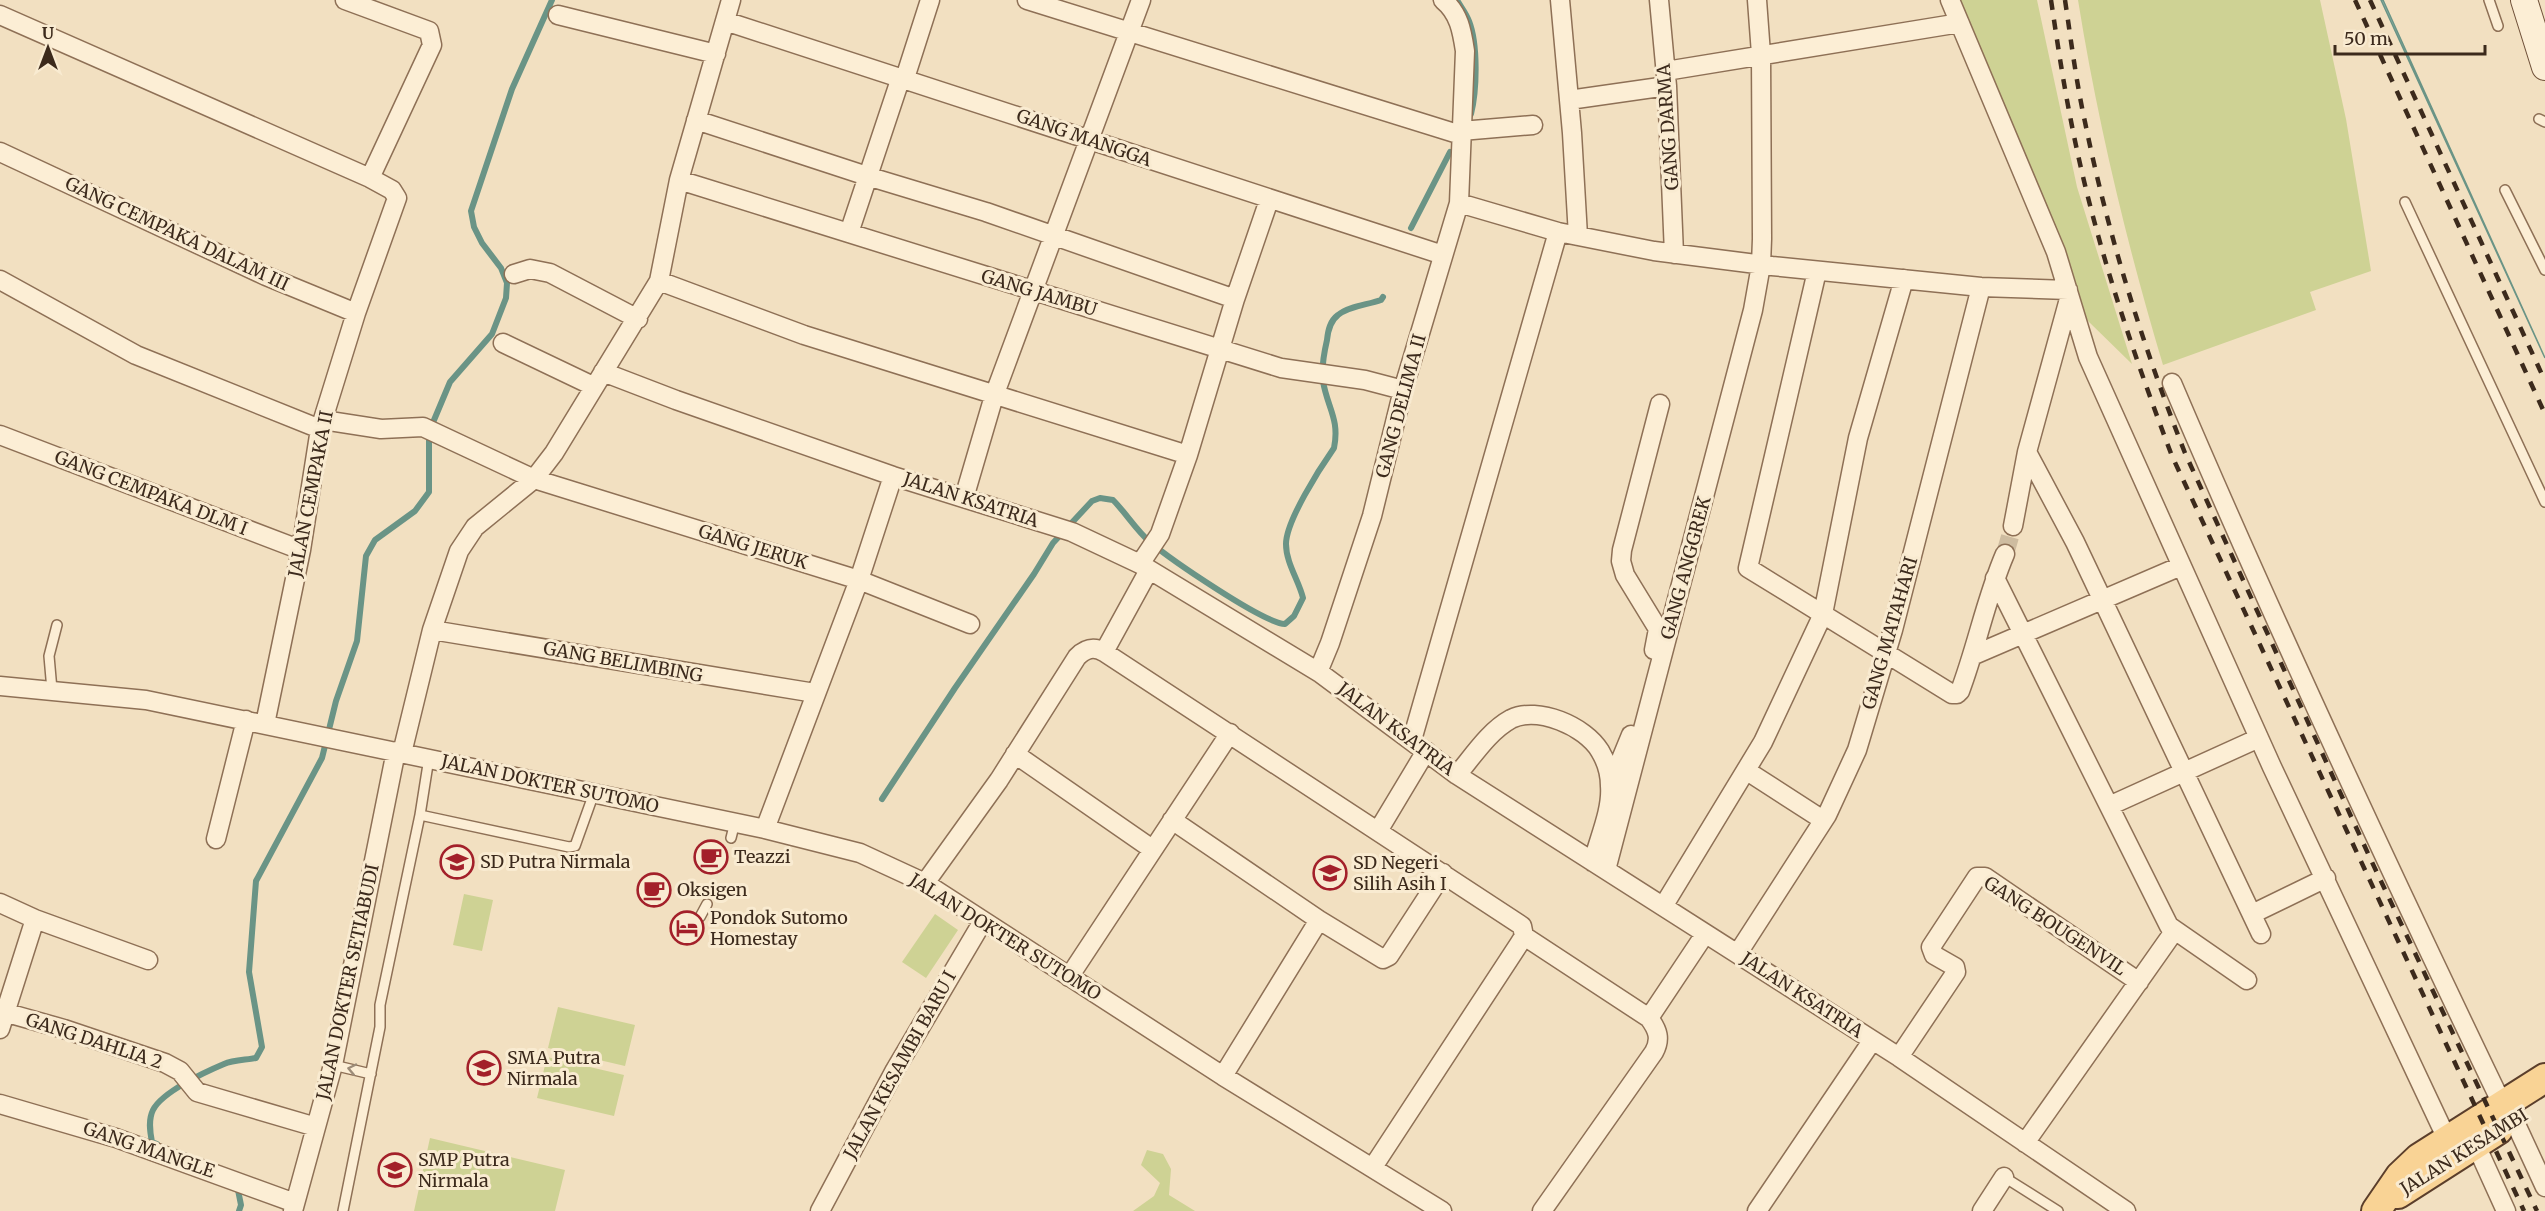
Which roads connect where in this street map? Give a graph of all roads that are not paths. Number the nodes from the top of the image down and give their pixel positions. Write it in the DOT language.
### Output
graph roads {
  1 [pos="345,0"];
  2 [pos="731,0"];
  3 [pos="930,0"];
  4 [pos="1027,0"];
  5 [pos="1141,0"];
  6 [pos="1443,0"];
  7 [pos="1560,0"];
  8 [pos="1659,0"];
  9 [pos="1757,0"];
  10 [pos="1950,0"];
  11 [pos="2489,0"];
  12 [pos="2524,0"];
  13 [pos="0,15"];
  14 [pos="558,15"];
  15 [pos="725,21"];
  16 [pos="1960,23"];
  17 [pos="2498,26"];
  18 [pos="2540,29"];
  19 [pos="1130,32"];
  20 [pos="716,54"];
  21 [pos="1761,54"];
  22 [pos="2545,68"];
  23 [pos="903,77"];
  24 [pos="1666,78"];
  25 [pos="1569,100"];
  26 [pos="696,120"];
  27 [pos="1533,125"];
  28 [pos="1461,133"];
  29 [pos="1090,140"];
  30 [pos="0,152"];
  31 [pos="867,176"];
  32 [pos="370,178"];
  33 [pos="679,180"];
  34 [pos="2505,190"];
  35 [pos="1269,200"];
  36 [pos="2405,202"];
  37 [pos="1459,203"];
  38 [pos="1558,231"];
  39 [pos="849,233"];
  40 [pos="1054,234"];
  41 [pos="1578,236"];
  42 [pos="1674,254"];
  43 [pos="1443,255"];
  44 [pos="1761,265"];
  45 [pos="2545,270"];
  46 [pos="1817,271"];
  47 [pos="514,274"];
  48 [pos="1904,279"];
  49 [pos="0,280"];
  50 [pos="660,281"];
  51 [pos="1981,287"];
  52 [pos="1032,291"];
  53 [pos="2069,293"];
  54 [pos="1235,299"];
  55 [pos="356,313"];
  56 [pos="638,319"];
  57 [pos="503,343"];
  58 [pos="1221,348"];
  59 [pos="598,379"];
  60 [pos="2172,383"];
  61 [pos="1403,390"];
  62 [pos="993,396"];
  63 [pos="1660,404"];
  64 [pos="322,424"];
  65 [pos="0,435"];
  66 [pos="2028,452"];
  67 [pos="1188,455"];
  68 [pos="893,476"];
  69 [pos="534,479"];
  70 [pos="964,498"];
  71 [pos="2545,502"];
  72 [pos="2013,526"];
  73 [pos="301,550"];
  74 [pos="2005,554"];
  75 [pos="1149,555"];
  76 [pos="2181,566"];
  77 [pos="1995,578"];
  78 [pos="859,580"];
  79 [pos="2102,598"];
  80 [pos="1823,615"];
  81 [pos="970,624"];
  82 [pos="57,625"];
  83 [pos="432,630"];
  84 [pos="2022,633"];
  85 [pos="1104,652"];
  86 [pos="1886,654"];
  87 [pos="1974,655"];
  88 [pos="1318,672"];
  89 [pos="0,686"];
  90 [pos="52,690"];
  91 [pos="815,693"];
  92 [pos="246,720"];
  93 [pos="265,724"];
  94 [pos="1230,733"];
  95 [pos="2259,738"];
  96 [pos="1419,745"];
  97 [pos="399,752"];
  98 [pos="1016,754"];
  99 [pos="429,758"];
  100 [pos="1747,771"];
  101 [pos="2184,771"];
  102 [pos="1457,775"];
  103 [pos="1610,786"];
  104 [pos="594,793"];
  105 [pos="2109,806"];
  106 [pos="420,815"];
  107 [pos="1172,820"];
  108 [pos="1823,820"];
  109 [pos="765,829"];
  110 [pos="1378,831"];
  111 [pos="216,839"];
  112 [pos="1152,849"];
  113 [pos="1600,866"];
  114 [pos="1443,873"];
  115 [pos="2326,878"];
  116 [pos="925,883"];
  117 [pos="0,903"];
  118 [pos="707,904"];
  119 [pos="1664,905"];
  120 [pos="2252,914"];
  121 [pos="700,917"];
  122 [pos="35,919"];
  123 [pos="1319,920"];
  124 [pos="983,921"];
  125 [pos="2175,930"];
  126 [pos="1706,934"];
  127 [pos="2261,934"];
  128 [pos="1524,936"];
  129 [pos="1738,953"];
  130 [pos="148,960"];
  131 [pos="1069,977"];
  132 [pos="2247,980"];
  133 [pos="2139,982"];
  134 [pos="2,1018"];
  135 [pos="1649,1018"];
  136 [pos="1872,1041"];
  137 [pos="1899,1057"];
  138 [pos="333,1065"];
  139 [pos="371,1074"];
  140 [pos="1223,1076"];
  141 [pos="2545,1078"];
  142 [pos="2545,1102"];
  143 [pos="0,1104"];
  144 [pos="2509,1113"];
  145 [pos="316,1127"];
  146 [pos="2447,1139"];
  147 [pos="2025,1143"];
  148 [pos="2475,1145"];
  149 [pos="1373,1167"];
  150 [pos="2004,1177"];
  151 [pos="2545,1187"];
  152 [pos="294,1207"];
  153 [pos="2380,1207"];
  154 [pos="343,1211"];
  155 [pos="820,1211"];
  156 [pos="1443,1211"];
  157 [pos="1542,1211"];
  158 [pos="1757,1211"];
  159 [pos="1982,1211"];
  160 [pos="2058,1211"];
  161 [pos="2126,1211"];
  162 [pos="2506,1211"];
  1 -- 32 [label="street"];
  2 -- 15 [label="street, JALAN DOKTER SETIABUDI"];
  3 -- 23 [label="street"];
  4 -- 19 [label="street"];
  5 -- 19 [label="street"];
  6 -- 28 [label="street, GANG DELIMA II"];
  7 -- 25 [label="street"];
  8 -- 24 [label="street, GANG DARMA"];
  9 -- 21 [label="street, GANG ANGGREK"];
  10 -- 16 [label="street"];
  11 -- 17 [label="lane"];
  12 -- 18 [label="main road"];
  13 -- 32 [label="street"];
  14 -- 20 [label="street"];
  15 -- 20 [label="street, JALAN DOKTER SETIABUDI"];
  15 -- 23 [label="street, GANG MANGGA"];
  16 -- 21 [label="street"];
  16 -- 53 [label="street"];
  18 -- 22 [label="main road"];
  19 -- 28 [label="street"];
  19 -- 29 [label="street"];
  20 -- 26 [label="street, JALAN DOKTER SETIABUDI"];
  21 -- 24 [label="street"];
  21 -- 44 [label="street, GANG ANGGREK"];
  23 -- 29 [label="street, GANG MANGGA"];
  23 -- 31 [label="street"];
  24 -- 25 [label="street"];
  24 -- 42 [label="street, GANG DARMA"];
  25 -- 41 [label="street"];
  26 -- 31 [label="street"];
  26 -- 33 [label="street, JALAN DOKTER SETIABUDI"];
  27 -- 28 [label="street"];
  28 -- 37 [label="street, GANG DELIMA II"];
  29 -- 35 [label="street, GANG MANGGA"];
  29 -- 40 [label="street"];
  30 -- 55 [label="street, GANG CEMPAKA DALAM III"];
  31 -- 39 [label="street"];
  31 -- 40 [label="street"];
  32 -- 55 [label="street, JALAN CEMPAKA II"];
  33 -- 39 [label="street, GANG JAMBU"];
  33 -- 50 [label="street, JALAN DOKTER SETIABUDI"];
  34 -- 45 [label="lane"];
  35 -- 43 [label="street, GANG MANGGA"];
  35 -- 54 [label="street"];
  36 -- 71 [label="lane"];
  37 -- 38 [label="street"];
  37 -- 43 [label="street, GANG DELIMA II"];
  38 -- 41 [label="street"];
  38 -- 96 [label="street"];
  39 -- 52 [label="street, GANG JAMBU"];
  40 -- 52 [label="street"];
  40 -- 54 [label="street"];
  41 -- 42 [label="street"];
  42 -- 44 [label="street"];
  43 -- 61 [label="street, GANG DELIMA II"];
  44 -- 46 [label="street"];
  44 -- 113 [label="street, GANG ANGGREK"];
  46 -- 48 [label="street"];
  46 -- 80 [label="street"];
  47 -- 56 [label="street"];
  48 -- 51 [label="street"];
  48 -- 80 [label="street"];
  49 -- 64 [label="street"];
  50 -- 56 [label="street, JALAN DOKTER SETIABUDI"];
  50 -- 62 [label="street"];
  51 -- 53 [label="street"];
  51 -- 86 [label="street, GANG MATAHARI"];
  52 -- 58 [label="street, GANG JAMBU"];
  52 -- 62 [label="street"];
  53 -- 66 [label="street"];
  53 -- 76 [label="street"];
  54 -- 58 [label="street"];
  55 -- 64 [label="street, JALAN CEMPAKA II"];
  56 -- 59 [label="street, JALAN DOKTER SETIABUDI"];
  57 -- 59 [label="street, JALAN KSATRIA"];
  58 -- 61 [label="street, GANG JAMBU"];
  58 -- 67 [label="street"];
  59 -- 68 [label="street, JALAN KSATRIA"];
  59 -- 69 [label="street, JALAN DOKTER SETIABUDI"];
  60 -- 144 [label="street"];
  61 -- 88 [label="street, GANG DELIMA II"];
  62 -- 67 [label="street"];
  62 -- 70 [label="street"];
  63 -- 103 [label="street"];
  64 -- 69 [label="street, GANG JERUK"];
  64 -- 73 [label="street, JALAN CEMPAKA II"];
  65 -- 73 [label="street, GANG CEMPAKA DLM I"];
  66 -- 72 [label="street"];
  66 -- 79 [label="street"];
  67 -- 75 [label="street"];
  68 -- 70 [label="street, JALAN KSATRIA"];
  68 -- 78 [label="street"];
  69 -- 78 [label="street, GANG JERUK"];
  69 -- 83 [label="street, JALAN DOKTER SETIABUDI"];
  70 -- 75 [label="street, JALAN KSATRIA"];
  73 -- 93 [label="street, JALAN CEMPAKA II"];
  74 -- 77 [label="street"];
  75 -- 85 [label="street"];
  75 -- 88 [label="street, JALAN KSATRIA"];
  76 -- 79 [label="street"];
  76 -- 95 [label="street"];
  77 -- 84 [label="street"];
  77 -- 87 [label="street"];
  78 -- 81 [label="street, GANG JERUK"];
  78 -- 91 [label="street"];
  79 -- 84 [label="street"];
  79 -- 101 [label="street"];
  80 -- 86 [label="street"];
  80 -- 100 [label="street"];
  82 -- 90 [label="lane"];
  83 -- 91 [label="street, GANG BELIMBING"];
  83 -- 97 [label="street, JALAN DOKTER SETIABUDI"];
  84 -- 87 [label="street"];
  84 -- 105 [label="street"];
  85 -- 94 [label="street"];
  85 -- 98 [label="street"];
  86 -- 87 [label="street"];
  86 -- 108 [label="street, GANG MATAHARI"];
  88 -- 96 [label="street, JALAN KSATRIA"];
  89 -- 90 [label="street"];
  90 -- 92 [label="street"];
  91 -- 109 [label="street"];
  92 -- 93 [label="street"];
  92 -- 111 [label="street"];
  93 -- 97 [label="street, JALAN DOKTER SUTOMO"];
  94 -- 107 [label="street"];
  94 -- 110 [label="street"];
  95 -- 101 [label="street"];
  95 -- 115 [label="street"];
  96 -- 102 [label="street, JALAN KSATRIA"];
  96 -- 110 [label="street"];
  97 -- 99 [label="street, JALAN DOKTER SUTOMO"];
  97 -- 138 [label="street, JALAN DOKTER SETIABUDI"];
  98 -- 112 [label="street"];
  98 -- 116 [label="street"];
  99 -- 104 [label="street, JALAN DOKTER SUTOMO"];
  99 -- 106 [label="lane"];
  100 -- 108 [label="street"];
  100 -- 119 [label="street"];
  101 -- 105 [label="street"];
  101 -- 120 [label="street"];
  102 -- 103 [label="street"];
  102 -- 113 [label="street, JALAN KSATRIA"];
  103 -- 113 [label="street"];
  104 -- 106 [label="lane"];
  104 -- 109 [label="street, JALAN DOKTER SUTOMO"];
  105 -- 125 [label="street"];
  106 -- 139 [label="lane"];
  107 -- 112 [label="street"];
  107 -- 123 [label="street"];
  108 -- 129 [label="street, GANG MATAHARI"];
  109 -- 116 [label="street, JALAN DOKTER SUTOMO"];
  110 -- 114 [label="street"];
  112 -- 131 [label="street"];
  113 -- 119 [label="street, JALAN KSATRIA"];
  114 -- 123 [label="street"];
  114 -- 128 [label="street"];
  115 -- 120 [label="street"];
  115 -- 146 [label="street"];
  116 -- 124 [label="street, JALAN DOKTER SUTOMO"];
  117 -- 122 [label="street"];
  118 -- 121 [label="lane"];
  119 -- 126 [label="street, JALAN KSATRIA"];
  120 -- 127 [label="street"];
  122 -- 130 [label="street"];
  122 -- 134 [label="street"];
  123 -- 140 [label="street"];
  124 -- 131 [label="street, JALAN DOKTER SUTOMO"];
  124 -- 155 [label="street, JALAN KESAMBI BARU I"];
  125 -- 132 [label="street"];
  125 -- 133 [label="street"];
  126 -- 129 [label="street, JALAN KSATRIA"];
  126 -- 135 [label="street"];
  128 -- 135 [label="street"];
  128 -- 149 [label="street"];
  129 -- 136 [label="street, JALAN KSATRIA"];
  131 -- 140 [label="street, JALAN DOKTER SUTOMO"];
  133 -- 137 [label="street, GANG BOUGENVIL"];
  133 -- 147 [label="street"];
  134 -- 145 [label="street, GANG DAHLIA 2"];
  135 -- 157 [label="street"];
  136 -- 137 [label="street, JALAN KSATRIA"];
  136 -- 158 [label="street"];
  137 -- 147 [label="street, JALAN KSATRIA"];
  139 -- 138 [label="lane, one-way"];
  138 -- 145 [label="street, JALAN DOKTER SETIABUDI"];
  139 -- 154 [label="lane"];
  140 -- 149 [label="street, JALAN DOKTER SUTOMO"];
  141 -- 144 [label="main road, JALAN KESAMBI"];
  142 -- 144 [label="main road, JALAN KESAMBI"];
  143 -- 152 [label="street, GANG MANGLE"];
  144 -- 146 [label="main road, JALAN KESAMBI"];
  144 -- 148 [label="main road, JALAN KESAMBI"];
  144 -- 151 [label="street"];
  145 -- 152 [label="street, JALAN DOKTER SETIABUDI"];
  146 -- 153 [label="main road, JALAN KESAMBI"];
  147 -- 161 [label="street, JALAN KSATRIA"];
  148 -- 153 [label="main road, JALAN KESAMBI"];
  148 -- 162 [label="street"];
  149 -- 156 [label="street, JALAN DOKTER SUTOMO"];
  150 -- 159 [label="street"];
  150 -- 160 [label="lane"];
}
